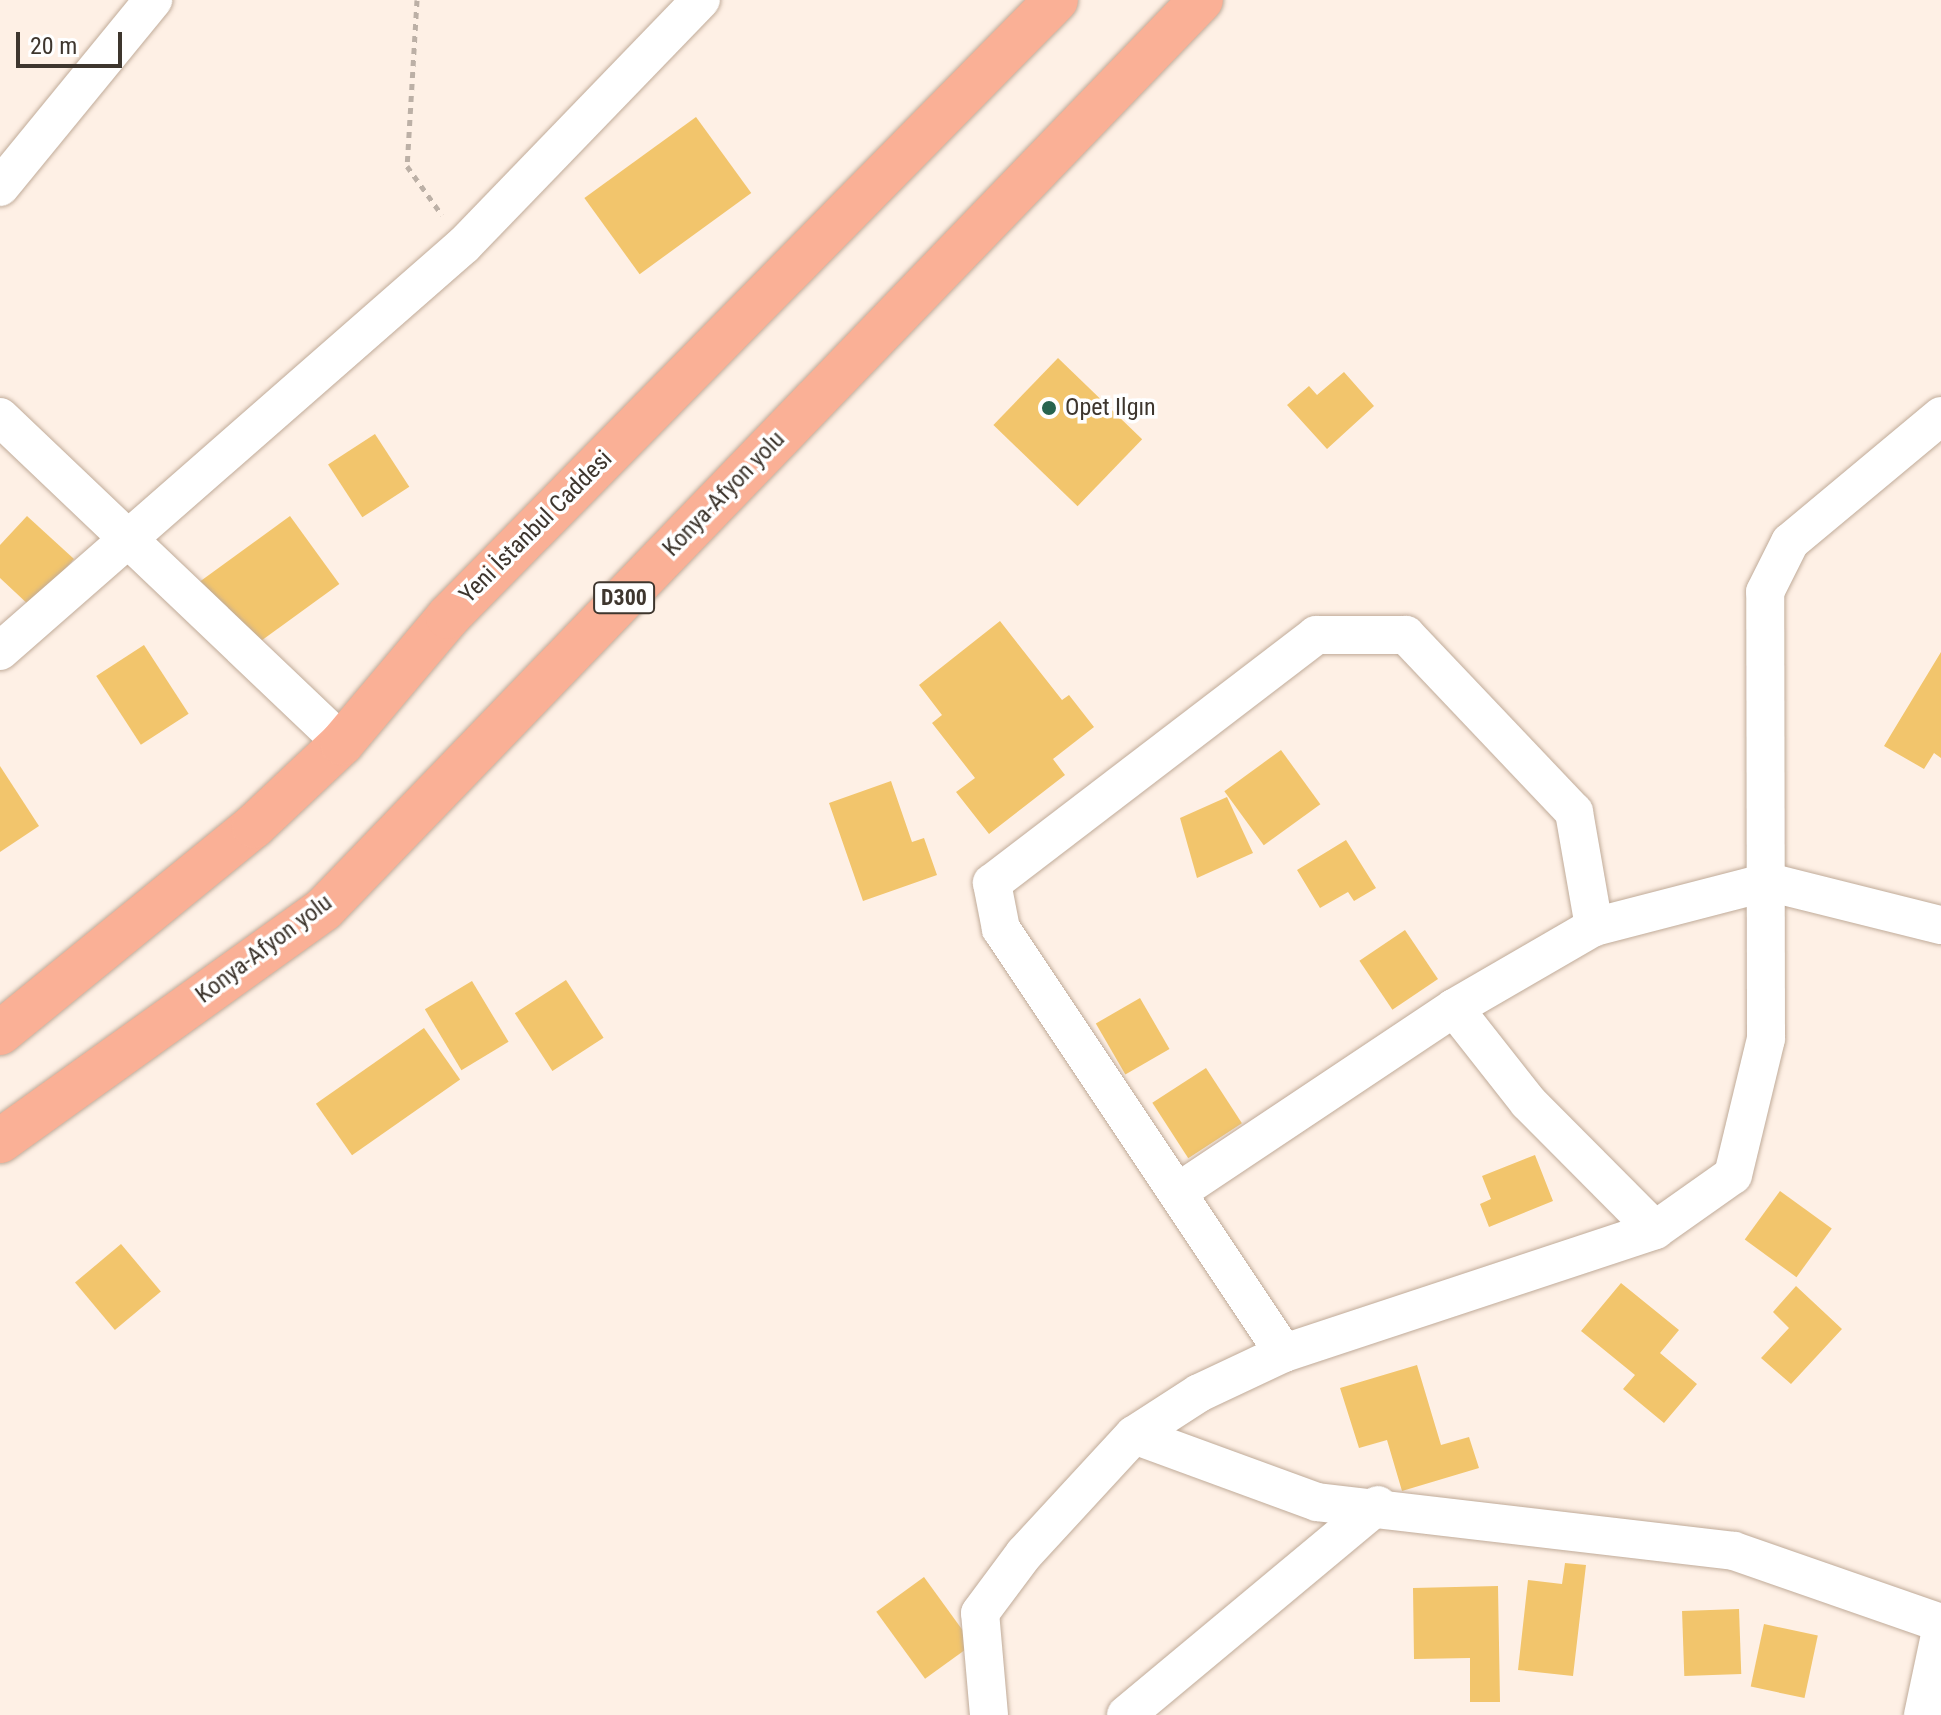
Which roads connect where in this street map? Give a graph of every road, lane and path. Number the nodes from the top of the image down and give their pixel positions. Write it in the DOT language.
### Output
graph roads {
  1 [pos="153,0"];
  2 [pos="417,0"];
  3 [pos="701,0"];
  4 [pos="1056,0"];
  5 [pos="1201,0"];
  6 [pos="0,187"];
  7 [pos="464,245"];
  8 [pos="1941,416"];
  9 [pos="0,417"];
  10 [pos="126,541"];
  11 [pos="0,651"];
  12 [pos="342,743"];
  13 [pos="1768,882"];
  14 [pos="1941,925"];
  15 [pos="1594,927"];
  16 [pos="1454,1008"];
  17 [pos="0,1033"];
  18 [pos="0,1141"];
  19 [pos="1178,1192"];
  20 [pos="1655,1230"];
  21 [pos="1284,1353"];
  22 [pos="1134,1435"];
  23 [pos="1378,1505"];
  24 [pos="1941,1623"];
  25 [pos="1941,1630"];
  26 [pos="989,1715"];
  27 [pos="1126,1715"];
  28 [pos="1923,1715"];
  1 -- 6 [label="street"];
  2 -- 7 [label="path"];
  3 -- 7 [label="street"];
  4 -- 12 [label="highway, Yeni İstanbul Caddesi"];
  5 -- 18 [label="highway, Konya-Afyon yolu / D300"];
  7 -- 10 [label="street"];
  8 -- 13 [label="street"];
  9 -- 10 [label="street"];
  10 -- 11 [label="street"];
  10 -- 12 [label="street"];
  12 -- 17 [label="highway, Yeni İstanbul Caddesi"];
  13 -- 14 [label="street"];
  13 -- 15 [label="street"];
  13 -- 20 [label="street"];
  15 -- 16 [label="street"];
  15 -- 19 [label="street"];
  16 -- 19 [label="street"];
  16 -- 20 [label="street"];
  19 -- 21 [label="street"];
  20 -- 21 [label="street"];
  21 -- 22 [label="street"];
  22 -- 23 [label="street"];
  22 -- 26 [label="street"];
  23 -- 24 [label="street"];
  23 -- 27 [label="street"];
  25 -- 28 [label="street"];
}
